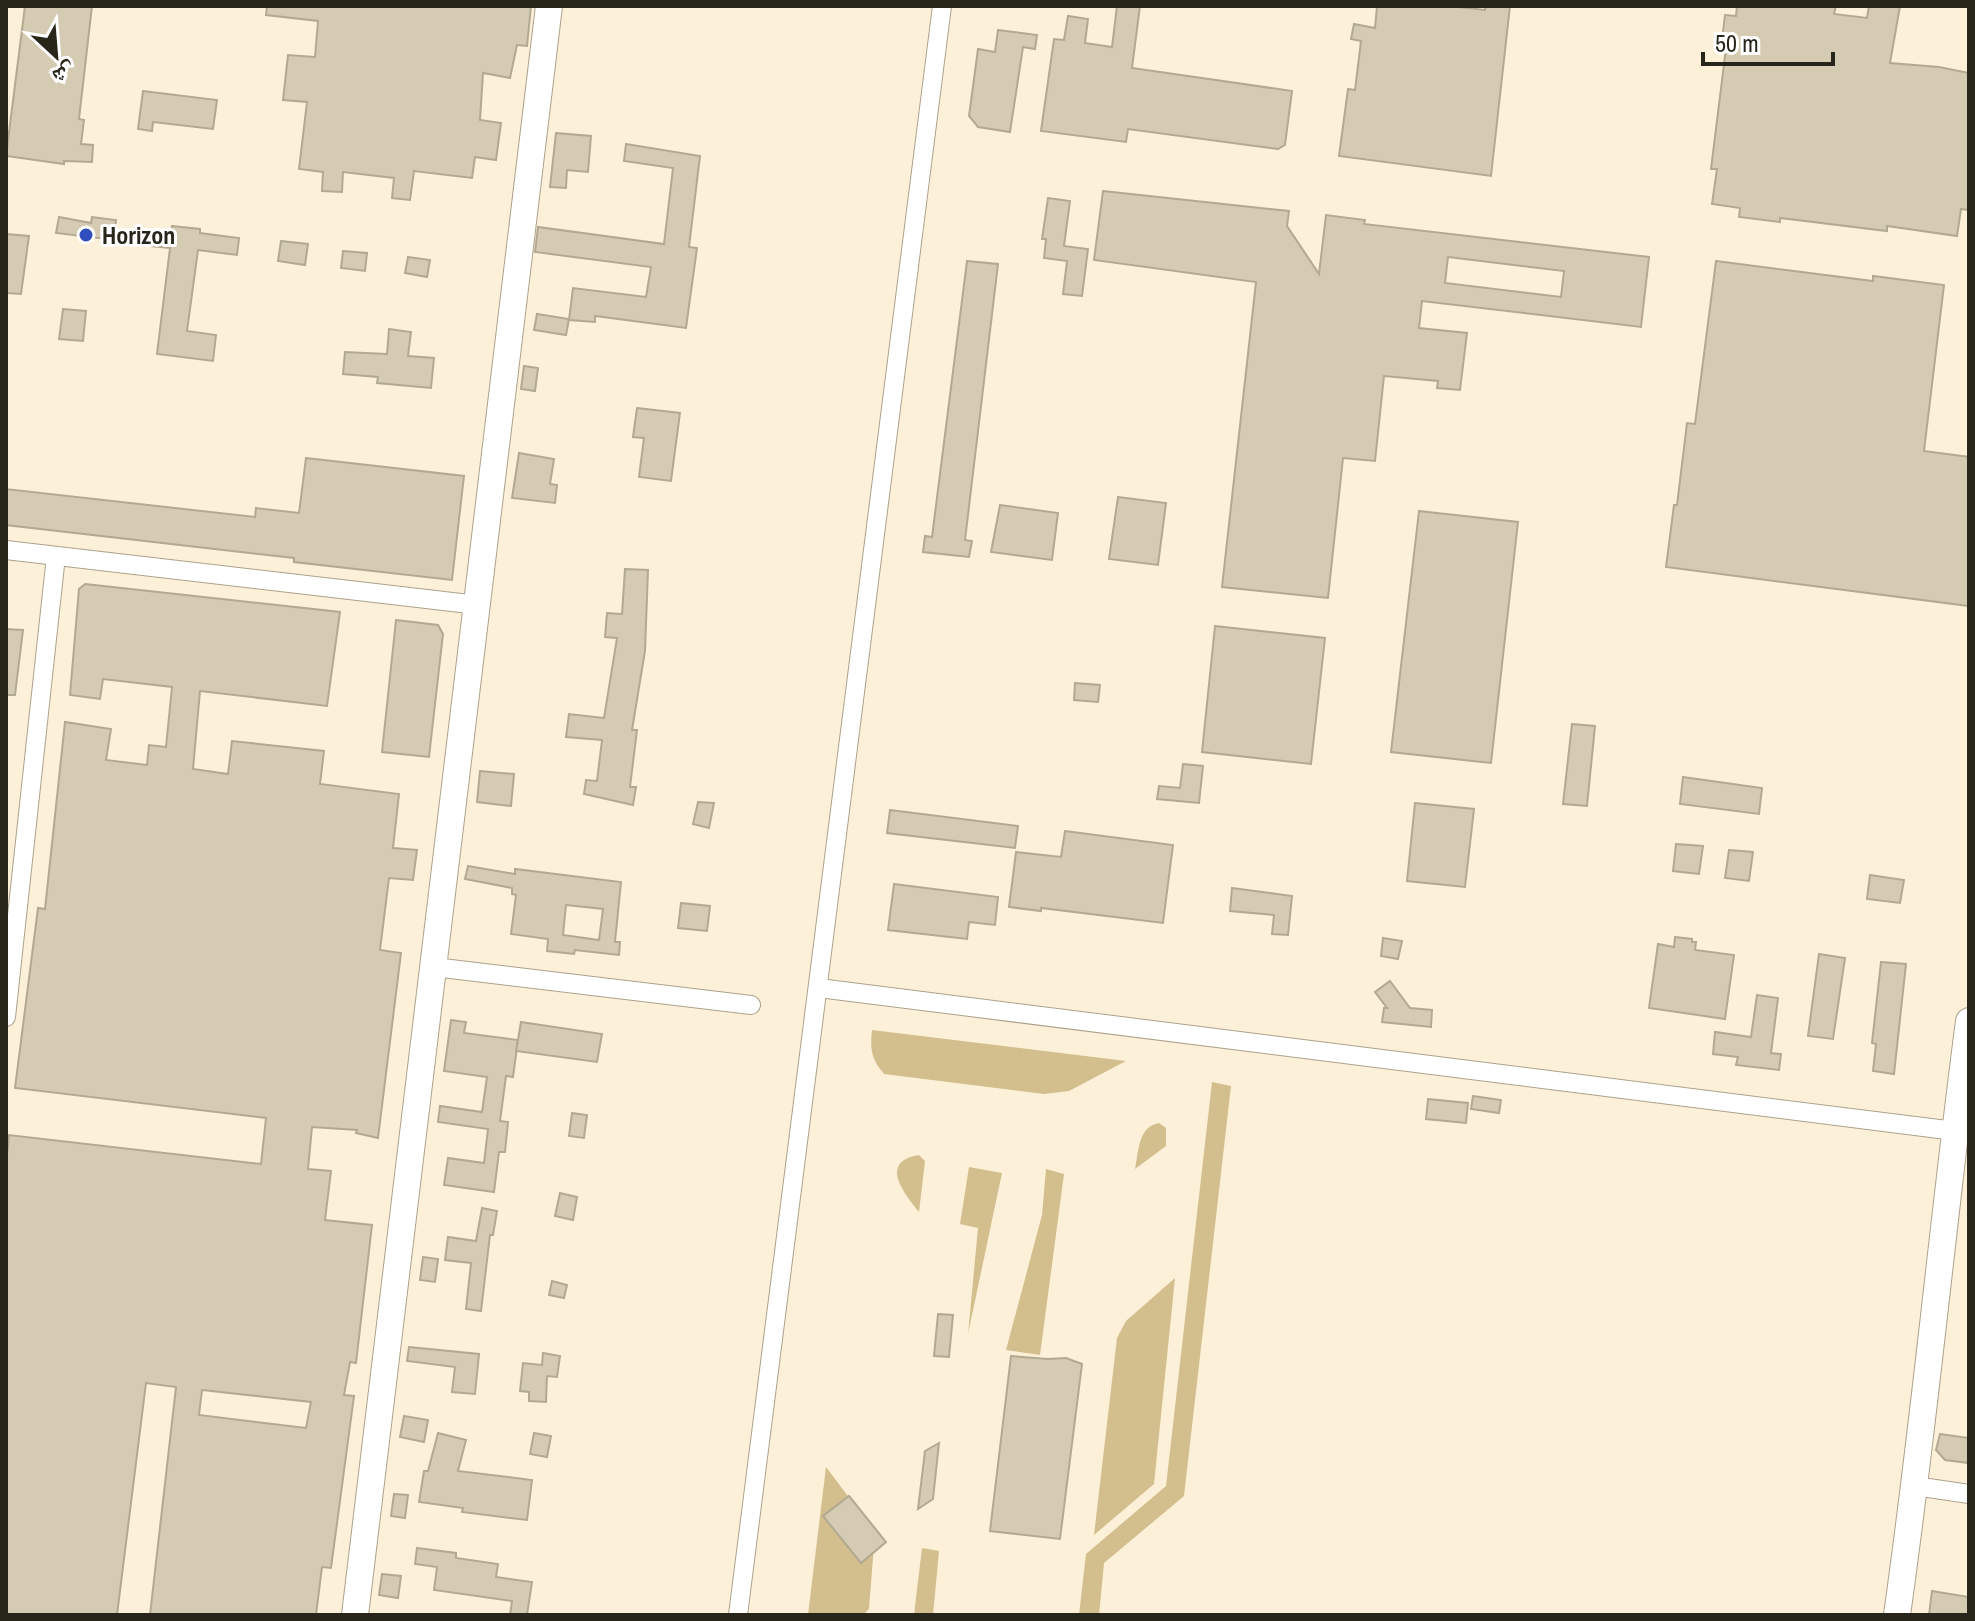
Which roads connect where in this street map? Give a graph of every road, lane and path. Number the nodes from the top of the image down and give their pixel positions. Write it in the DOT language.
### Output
graph roads {
  1 [pos="549,6"];
  2 [pos="942,6"];
  3 [pos="6,550"];
  4 [pos="56,556"];
  5 [pos="478,605"];
  6 [pos="434,967"];
  7 [pos="819,988"];
  8 [pos="751,1005"];
  9 [pos="6,1017"];
  10 [pos="1969,1021"];
  11 [pos="1955,1131"];
  12 [pos="1915,1486"];
  13 [pos="1969,1494"];
  14 [pos="355,1615"];
  15 [pos="738,1615"];
  16 [pos="1897,1615"];
  1 -- 5 [label="main road"];
  2 -- 7 [label="street"];
  3 -- 4 [label="street"];
  4 -- 5 [label="street"];
  4 -- 9 [label="street"];
  5 -- 6 [label="main road"];
  6 -- 8 [label="street"];
  6 -- 14 [label="main road"];
  7 -- 11 [label="street"];
  7 -- 15 [label="street"];
  10 -- 11 [label="main road"];
  11 -- 12 [label="main road"];
  12 -- 13 [label="street"];
  12 -- 16 [label="main road"];
}
